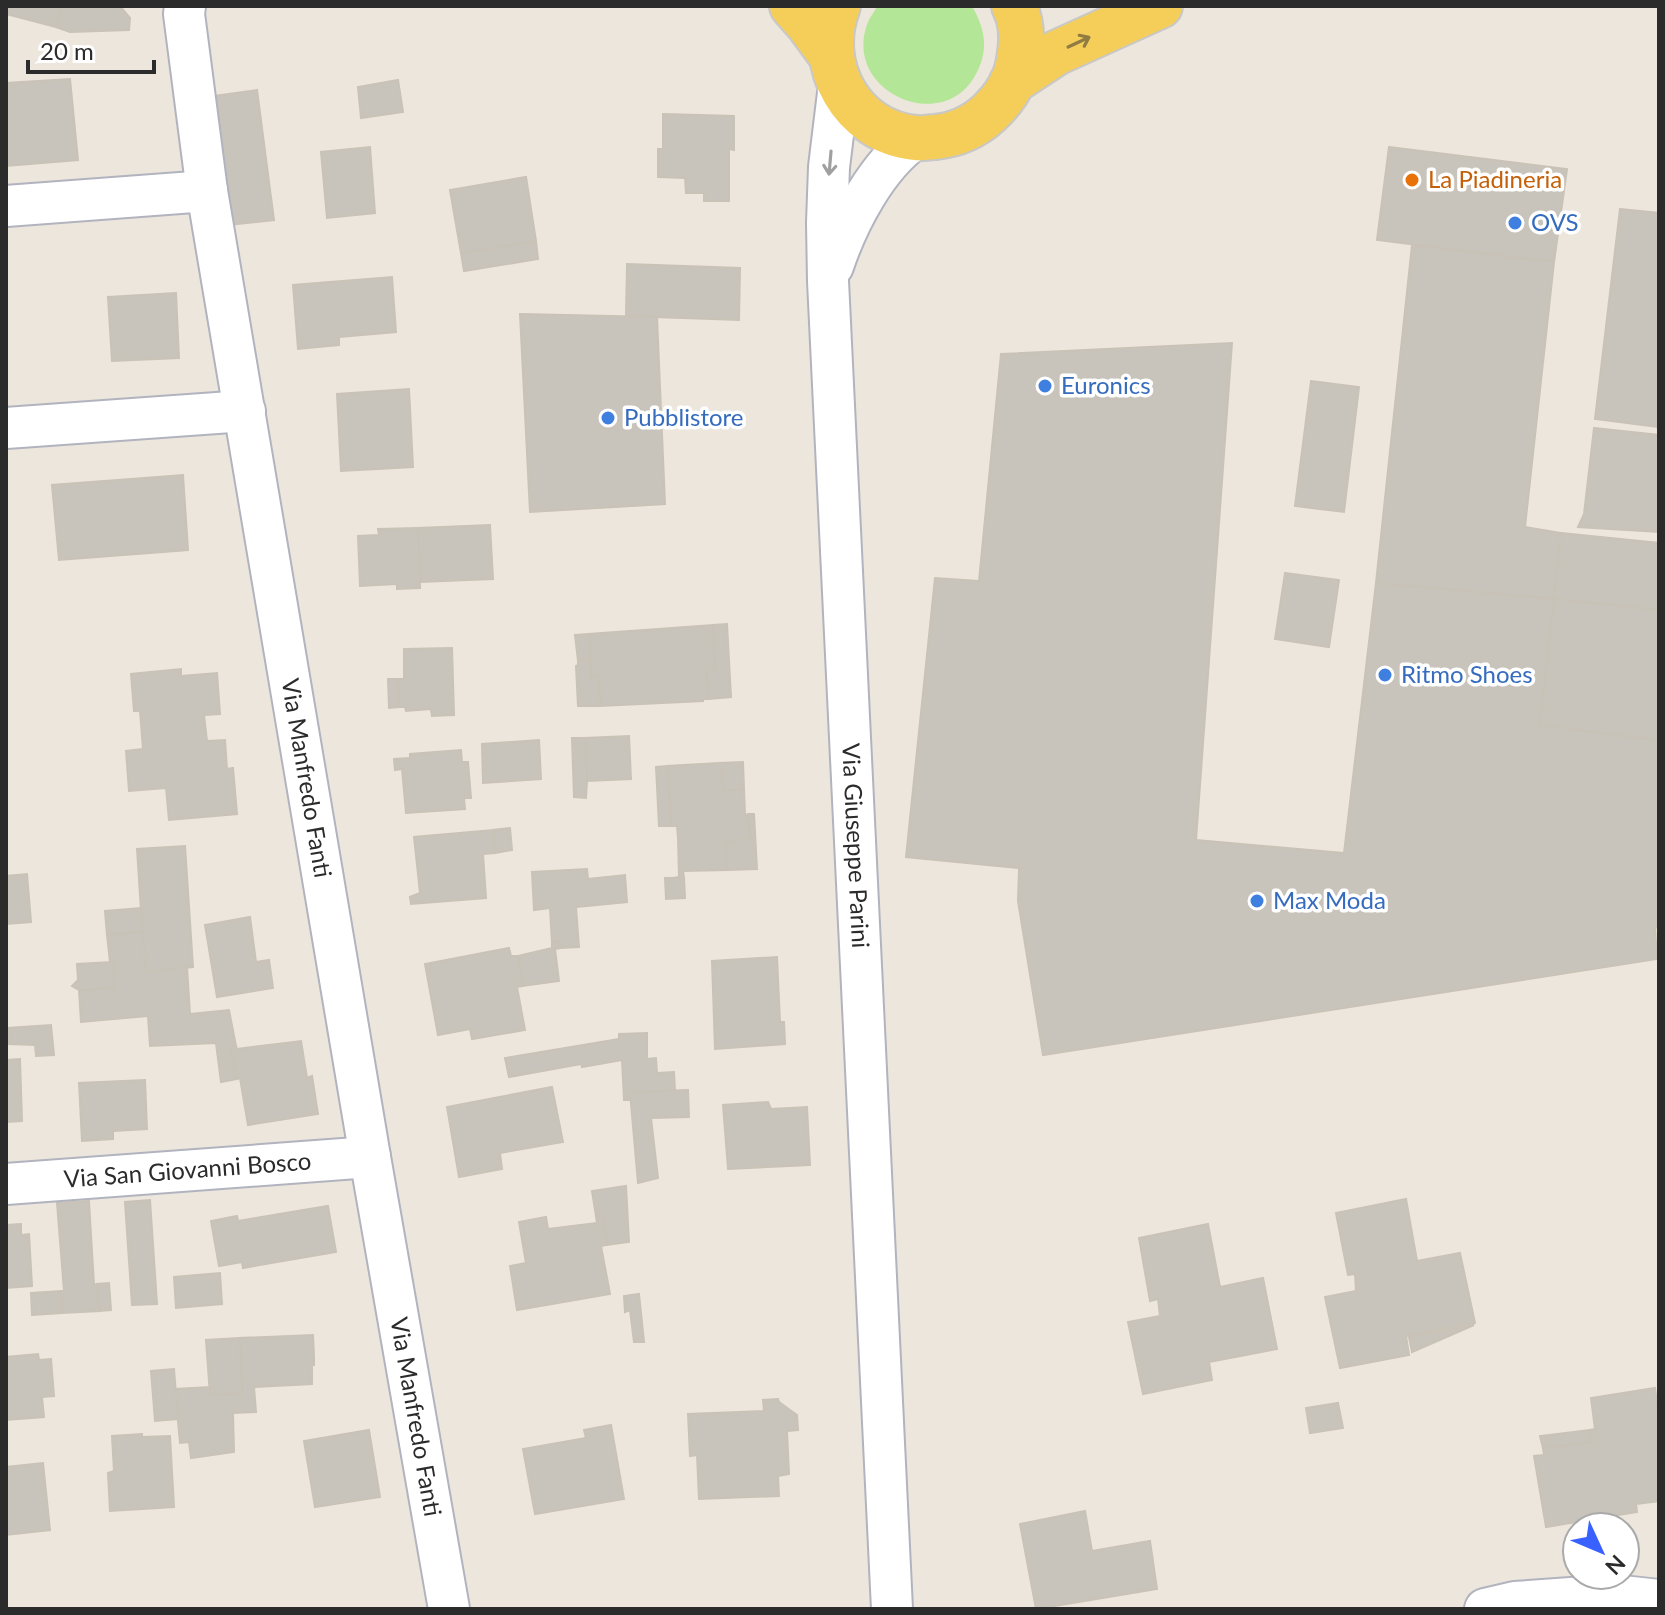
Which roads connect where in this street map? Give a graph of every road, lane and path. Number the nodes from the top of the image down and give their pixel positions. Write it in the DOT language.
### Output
graph roads {
  1 [pos="185,6"];
  2 [pos="792,6"];
  3 [pos="838,6"];
  4 [pos="1014,6"];
  5 [pos="1160,6"];
  6 [pos="835,70"];
  7 [pos="1012,82"];
  8 [pos="916,138"];
  9 [pos="207,191"];
  10 [pos="6,206"];
  11 [pos="828,281"];
  12 [pos="245,411"];
  13 [pos="6,428"];
  14 [pos="370,1157"];
  15 [pos="6,1184"];
  16 [pos="1659,1600"];
  17 [pos="449,1609"];
  18 [pos="892,1609"];
  19 [pos="1485,1609"];
  1 -- 9 [label="street, Via Manfredo Fanti"];
  2 -- 6 [label="main road"];
  3 -- 6 [label="main road"];
  4 -- 7 [label="main road"];
  7 -- 5 [label="main road, one-way"];
  6 -- 8 [label="main road"];
  6 -- 11 [label="street, Via Giuseppe Parini, one-way"];
  7 -- 8 [label="main road"];
  8 -- 11 [label="street"];
  9 -- 10 [label="street"];
  9 -- 12 [label="street, Via Manfredo Fanti"];
  11 -- 18 [label="street, Via Giuseppe Parini"];
  12 -- 13 [label="street"];
  12 -- 14 [label="street, Via Manfredo Fanti"];
  14 -- 15 [label="street, Via San Giovanni Bosco"];
  14 -- 17 [label="street, Via Manfredo Fanti"];
  16 -- 19 [label="street"];
}
